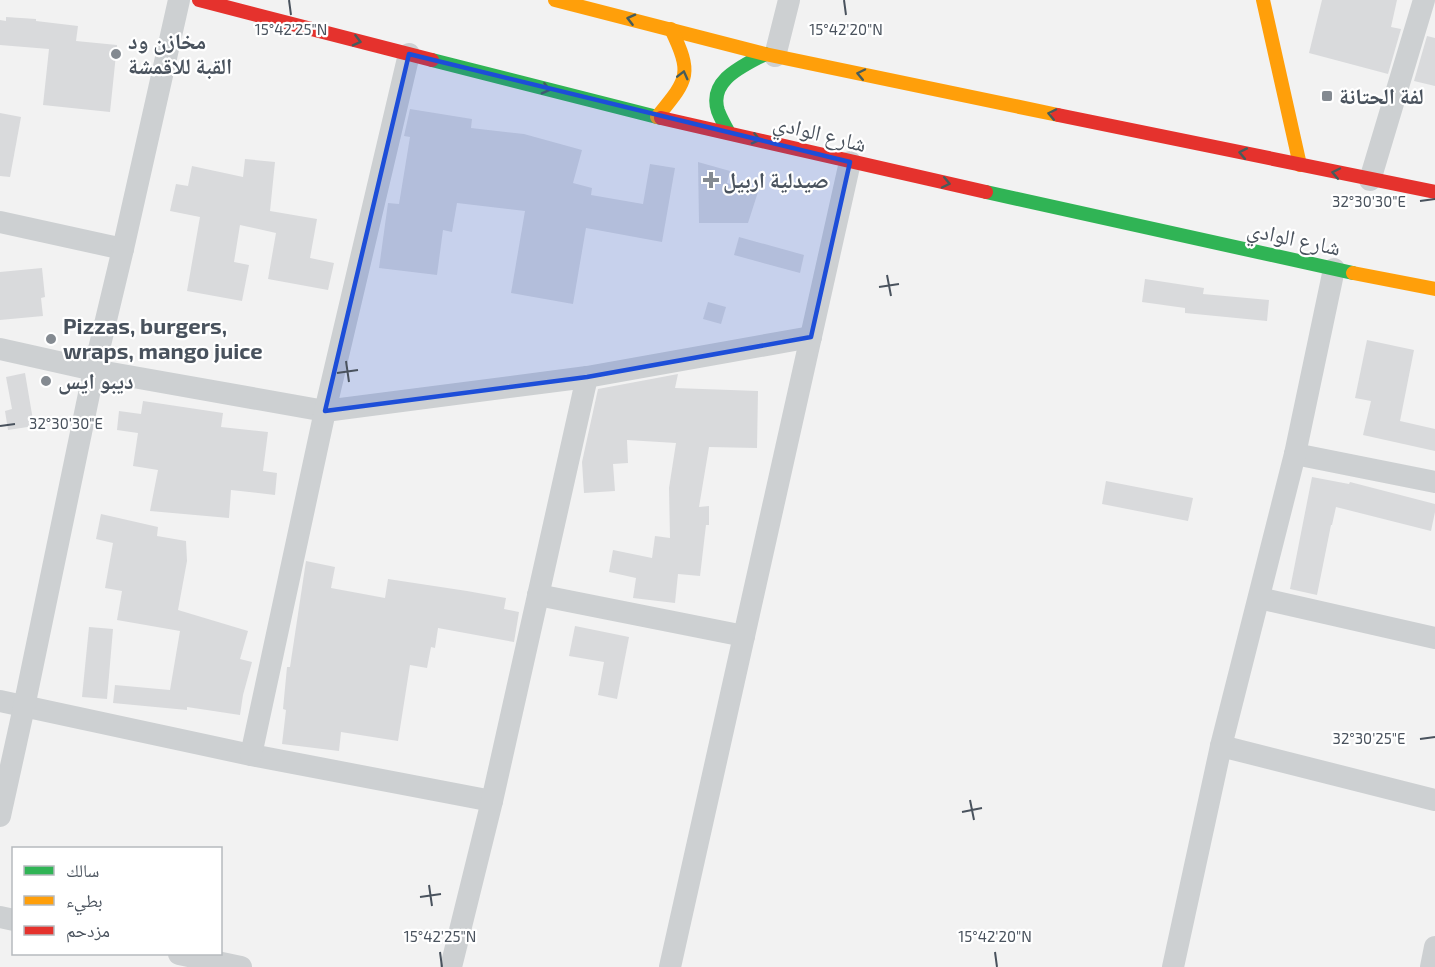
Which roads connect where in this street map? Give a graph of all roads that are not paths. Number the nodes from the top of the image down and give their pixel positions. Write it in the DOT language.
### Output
graph roads {
  1 [pos="179,0"];
  2 [pos="199,0"];
  3 [pos="555,0"];
  4 [pos="789,0"];
  5 [pos="1263,0"];
  6 [pos="1424,0"];
  7 [pos="671,29"];
  8 [pos="409,54"];
  9 [pos="770,55"];
  10 [pos="657,117"];
  11 [pos="729,133"];
  12 [pos="850,162"];
  13 [pos="1300,165"];
  14 [pos="1370,180"];
  15 [pos="1435,192"];
  16 [pos="0,222"];
  17 [pos="123,249"];
  18 [pos="1334,269"];
  19 [pos="1435,289"];
  20 [pos="811,337"];
  21 [pos="0,349"];
  22 [pos="94,370"];
  23 [pos="587,377"];
  24 [pos="325,411"];
  25 [pos="1295,454"];
  26 [pos="1435,482"];
  27 [pos="538,595"];
  28 [pos="1259,598"];
  29 [pos="744,636"];
  30 [pos="1435,638"];
  31 [pos="0,701"];
  32 [pos="24,707"];
  33 [pos="1221,746"];
  34 [pos="251,755"];
  35 [pos="1435,800"];
  36 [pos="492,801"];
  37 [pos="0,816"];
  38 [pos="1435,947"];
  39 [pos="188,959"];
  40 [pos="241,967"];
  41 [pos="451,967"];
  42 [pos="670,967"];
  43 [pos="1174,967"];
  44 [pos="1431,967"];
  1 -- 17 [label="street"];
  2 -- 8 [label="main road, شارع الوادي, one-way"];
  7 -- 3 [label="main road, one-way"];
  4 -- 9 [label="street"];
  5 -- 13 [label="main road"];
  6 -- 14 [label="street"];
  7 -- 9 [label="main road"];
  10 -- 7 [label="main road, one-way"];
  8 -- 10 [label="main road, شارع الوادي, one-way"];
  8 -- 24 [label="street"];
  9 -- 11 [label="main road"];
  13 -- 9 [label="main road, one-way"];
  10 -- 11 [label="main road, شارع الوادي"];
  11 -- 12 [label="main road, شارع الوادي, one-way"];
  12 -- 18 [label="main road, شارع الوادي, one-way"];
  12 -- 20 [label="street"];
  14 -- 13 [label="main road, one-way"];
  14 -- 15 [label="main road"];
  16 -- 17 [label="street"];
  17 -- 22 [label="street"];
  18 -- 19 [label="main road, شارع الوادي"];
  18 -- 25 [label="street"];
  20 -- 23 [label="street"];
  20 -- 29 [label="street"];
  21 -- 22 [label="street"];
  22 -- 24 [label="street"];
  22 -- 32 [label="street"];
  23 -- 24 [label="street"];
  23 -- 27 [label="street"];
  24 -- 34 [label="street"];
  25 -- 26 [label="street"];
  25 -- 28 [label="street"];
  27 -- 29 [label="street"];
  27 -- 36 [label="street"];
  28 -- 30 [label="street"];
  28 -- 33 [label="street"];
  29 -- 42 [label="street"];
  31 -- 32 [label="street"];
  32 -- 34 [label="street"];
  32 -- 37 [label="street"];
  33 -- 35 [label="street"];
  33 -- 43 [label="street"];
  34 -- 36 [label="street"];
  36 -- 41 [label="street"];
  38 -- 44 [label="street"];
  39 -- 40 [label="street"];
}
